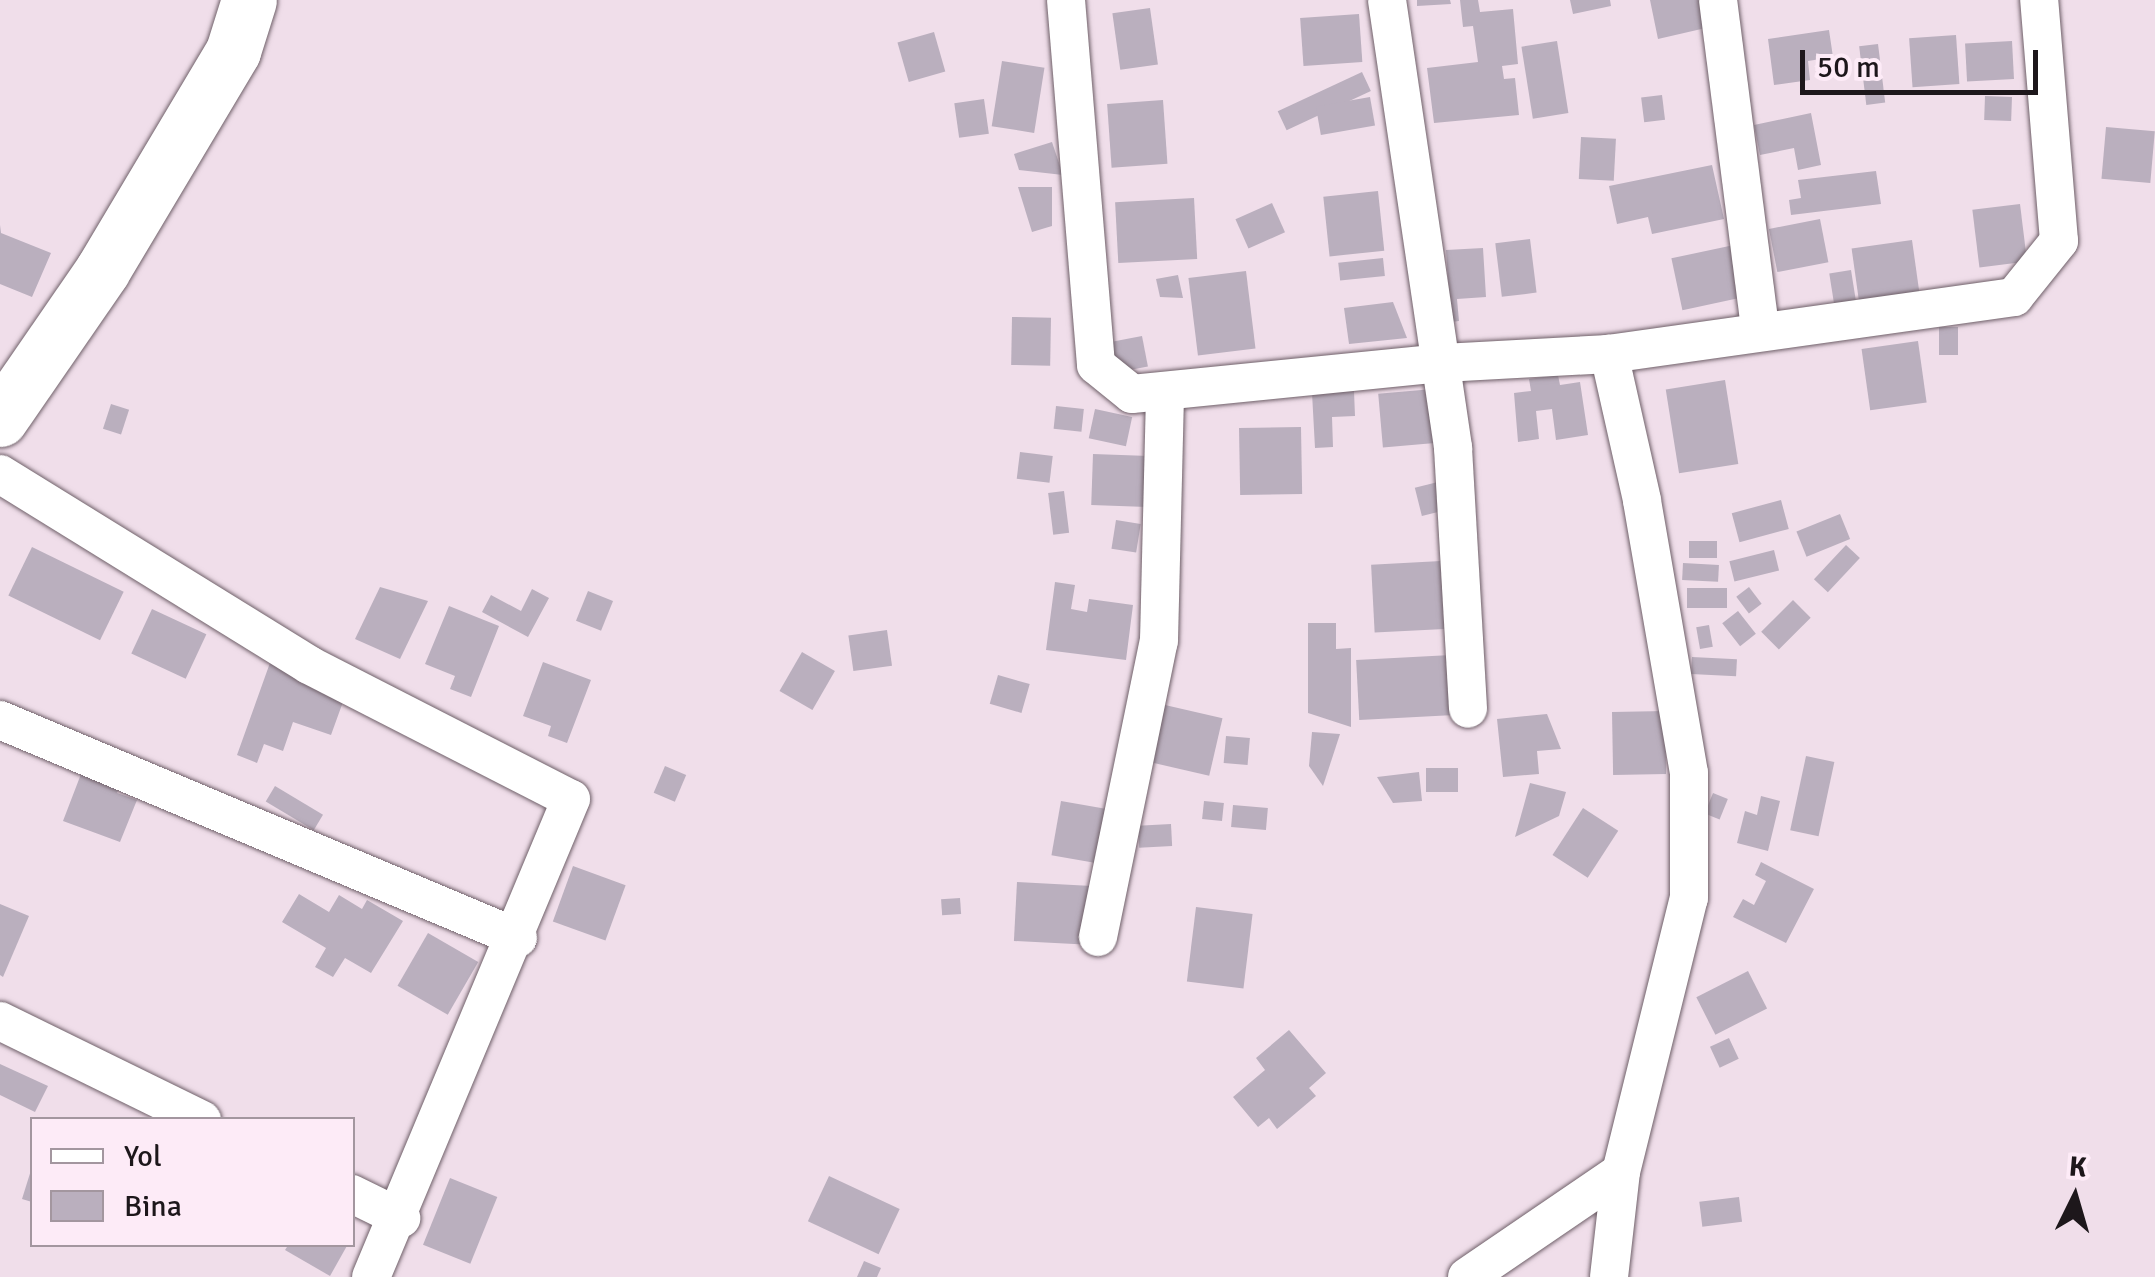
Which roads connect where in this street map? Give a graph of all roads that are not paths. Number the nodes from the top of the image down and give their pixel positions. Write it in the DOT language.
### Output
graph roads {
  1 [pos="249,0"];
  2 [pos="1066,0"];
  3 [pos="1387,0"];
  4 [pos="1718,0"];
  5 [pos="2039,0"];
  6 [pos="1760,330"];
  7 [pos="1609,354"];
  8 [pos="1443,363"];
  9 [pos="1166,393"];
  10 [pos="0,419"];
  11 [pos="0,474"];
  12 [pos="1468,709"];
  13 [pos="0,720"];
  14 [pos="1098,936"];
  15 [pos="518,938"];
  16 [pos="0,1020"];
  17 [pos="196,1117"];
  18 [pos="1622,1172"];
  19 [pos="355,1195"];
  20 [pos="401,1218"];
  21 [pos="371,1277"];
  22 [pos="1467,1277"];
  23 [pos="1609,1277"];
  1 -- 10 [label="main road"];
  2 -- 9 [label="street"];
  3 -- 8 [label="street"];
  4 -- 6 [label="street"];
  5 -- 6 [label="street"];
  6 -- 7 [label="street"];
  7 -- 8 [label="street"];
  7 -- 18 [label="street"];
  8 -- 9 [label="street"];
  8 -- 12 [label="street"];
  9 -- 14 [label="street"];
  11 -- 15 [label="street"];
  13 -- 15 [label="street"];
  15 -- 20 [label="street"];
  16 -- 17 [label="street"];
  18 -- 22 [label="street"];
  18 -- 23 [label="street"];
  19 -- 20 [label="street"];
  20 -- 21 [label="street"];
}
